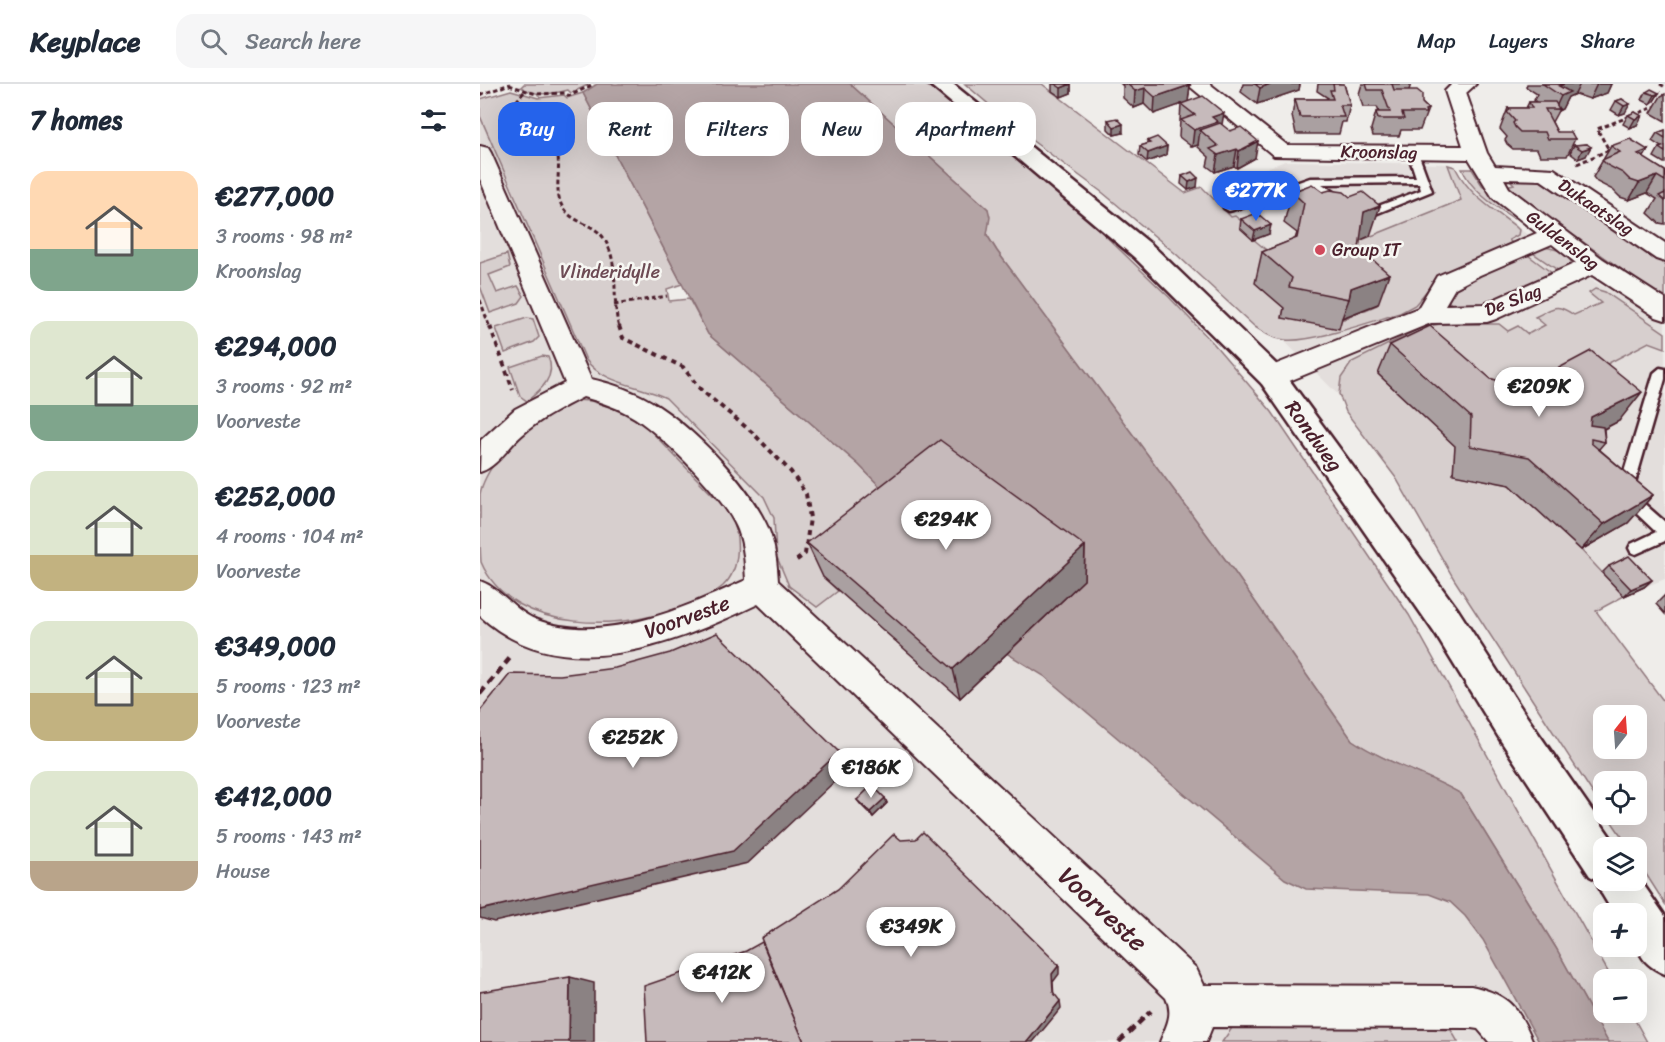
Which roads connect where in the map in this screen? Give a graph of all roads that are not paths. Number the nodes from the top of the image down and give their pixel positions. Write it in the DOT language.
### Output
graph roads {
  1 [pos="940,84"];
  2 [pos="1197,84"];
  3 [pos="1455,86"];
  4 [pos="480,153"];
  5 [pos="1413,153"];
  6 [pos="1482,163"];
  7 [pos="1423,180"];
  8 [pos="1310,181"];
  9 [pos="1229,208"];
  10 [pos="1553,235"];
  11 [pos="1665,254"];
  12 [pos="1594,265"];
  13 [pos="1665,311"];
  14 [pos="1428,314"];
  15 [pos="1665,374"];
  16 [pos="1272,377"];
  17 [pos="581,387"];
  18 [pos="480,460"];
  19 [pos="1665,532"];
  20 [pos="1636,549"];
  21 [pos="762,587"];
  22 [pos="480,595"];
  23 [pos="1593,846"];
  24 [pos="1623,891"];
  25 [pos="1665,953"];
  26 [pos="1187,1024"];
  27 [pos="1512,1042"];
  1 -- 16 [label="main road, Rondweg"];
  2 -- 5 [label="street, Kroonslag"];
  3 -- 6 [label="street"];
  4 -- 17 [label="street"];
  5 -- 6 [label="street, Kroonslag"];
  5 -- 7 [label="lane"];
  6 -- 10 [label="street, Guldenslag"];
  6 -- 11 [label="street, Dukaatslag"];
  7 -- 8 [label="lane"];
  7 -- 8 [label="lane"];
  8 -- 9 [label="lane"];
  10 -- 12 [label="street, Guldenslag"];
  10 -- 14 [label="street"];
  12 -- 13 [label="street, Guldenslag"];
  12 -- 14 [label="street, De Slag"];
  14 -- 16 [label="street, De Slag"];
  15 -- 19 [label="lane"];
  16 -- 23 [label="main road, Rondweg"];
  17 -- 18 [label="street"];
  17 -- 21 [label="street"];
  19 -- 20 [label="lane"];
  21 -- 22 [label="street, Voorveste"];
  21 -- 26 [label="street, Voorveste"];
  24 -- 25 [label="main road"];
  26 -- 27 [label="street, Voorveste"];
}
